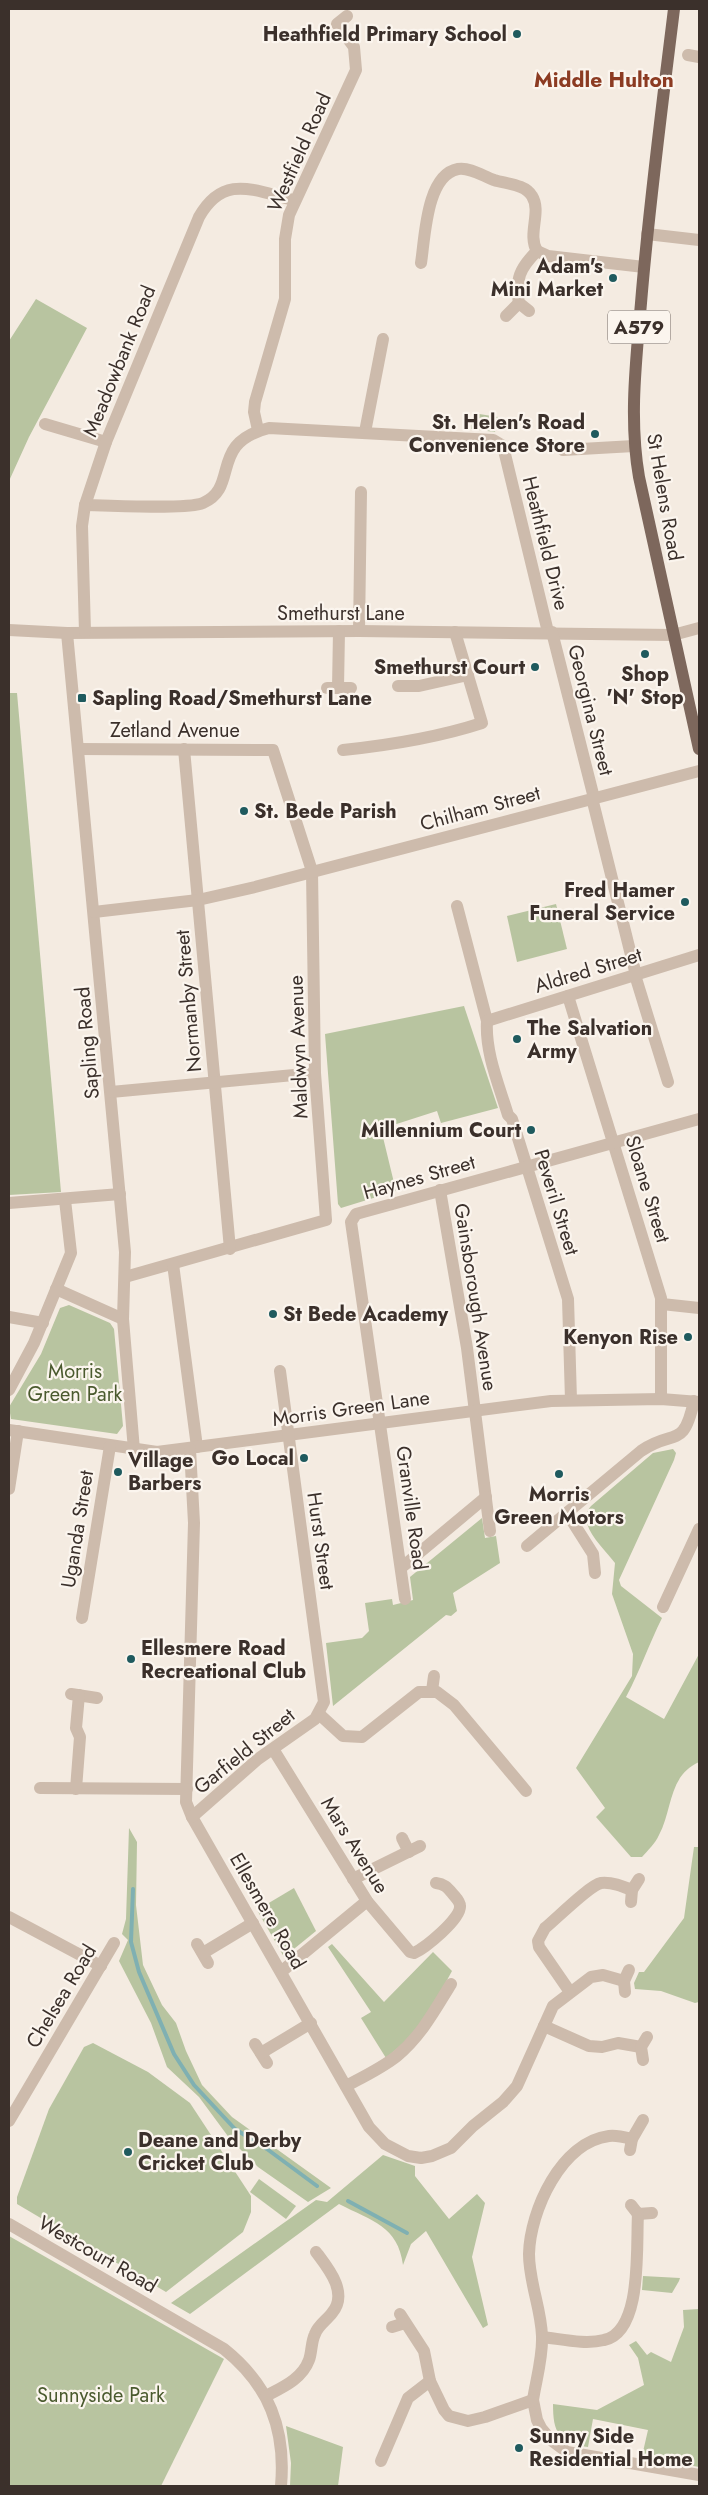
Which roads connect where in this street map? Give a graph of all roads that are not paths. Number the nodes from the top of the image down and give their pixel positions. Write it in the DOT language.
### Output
graph roads {
  1 [pos="674,9"];
  2 [pos="347,16"];
  3 [pos="294,200"];
  4 [pos="647,234"];
  5 [pos="699,240"];
  6 [pos="537,251"];
  7 [pos="421,263"];
  8 [pos="644,267"];
  9 [pos="506,316"];
  10 [pos="383,339"];
  11 [pos="45,424"];
  12 [pos="258,430"];
  13 [pos="365,432"];
  14 [pos="106,442"];
  15 [pos="634,446"];
  16 [pos="563,450"];
  17 [pos="361,492"];
  18 [pos="85,505"];
  19 [pos="699,628"];
  20 [pos="9,630"];
  21 [pos="339,631"];
  22 [pos="359,631"];
  23 [pos="85,632"];
  24 [pos="455,632"];
  25 [pos="550,632"];
  26 [pos="67,633"];
  27 [pos="673,635"];
  28 [pos="468,675"];
  29 [pos="398,686"];
  30 [pos="351,688"];
  31 [pos="78,749"];
  32 [pos="184,749"];
  33 [pos="699,749"];
  34 [pos="272,750"];
  35 [pos="343,750"];
  36 [pos="699,771"];
  37 [pos="593,798"];
  38 [pos="312,871"];
  39 [pos="198,900"];
  40 [pos="457,906"];
  41 [pos="94,912"];
  42 [pos="699,955"];
  43 [pos="636,975"];
  44 [pos="568,996"];
  45 [pos="487,1021"];
  46 [pos="315,1073"];
  47 [pos="668,1082"];
  48 [pos="214,1083"];
  49 [pos="111,1092"];
  50 [pos="699,1119"];
  51 [pos="614,1142"];
  52 [pos="526,1166"];
  53 [pos="440,1190"];
  54 [pos="120,1194"];
  55 [pos="65,1200"];
  56 [pos="9,1203"];
  57 [pos="353,1217"];
  58 [pos="230,1249"];
  59 [pos="172,1264"];
  60 [pos="125,1277"];
  61 [pos="56,1289"];
  62 [pos="662,1304"];
  63 [pos="699,1308"];
  64 [pos="9,1317"];
  65 [pos="123,1319"];
  66 [pos="43,1323"];
  67 [pos="280,1371"];
  68 [pos="9,1390"];
  69 [pos="660,1398"];
  70 [pos="571,1400"];
  71 [pos="697,1401"];
  72 [pos="474,1410"];
  73 [pos="381,1422"];
  74 [pos="13,1431"];
  75 [pos="288,1436"];
  76 [pos="110,1446"];
  77 [pos="194,1448"];
  78 [pos="134,1450"];
  79 [pos="9,1489"];
  80 [pos="486,1497"];
  81 [pos="567,1513"];
  82 [pos="699,1529"];
  83 [pos="490,1531"];
  84 [pos="527,1546"];
  85 [pos="401,1568"];
  86 [pos="595,1573"];
  87 [pos="405,1599"];
  88 [pos="662,1607"];
  89 [pos="82,1618"];
  90 [pos="434,1676"];
  91 [pos="432,1691"];
  92 [pos="97,1698"];
  93 [pos="319,1714"];
  94 [pos="273,1749"];
  95 [pos="40,1788"];
  96 [pos="76,1789"];
  97 [pos="187,1789"];
  98 [pos="526,1791"];
  99 [pos="192,1817"];
  100 [pos="402,1838"];
  101 [pos="420,1846"];
  102 [pos="409,1852"];
  103 [pos="353,1879"];
  104 [pos="436,1883"];
  105 [pos="634,1890"];
  106 [pos="367,1902"];
  107 [pos="9,1917"];
  108 [pos="253,1923"];
  109 [pos="114,1942"];
  110 [pos="203,1953"];
  111 [pos="101,1966"];
  112 [pos="282,1972"];
  113 [pos="626,1981"];
  114 [pos="451,1984"];
  115 [pos="570,1992"];
  116 [pos="311,2023"];
  117 [pos="544,2026"];
  118 [pos="644,2048"];
  119 [pos="261,2053"];
  120 [pos="346,2086"];
  121 [pos="643,2120"];
  122 [pos="9,2121"];
  123 [pos="652,2213"];
  124 [pos="9,2224"];
  125 [pos="316,2252"];
  126 [pos="392,2327"];
  127 [pos="542,2337"];
  128 [pos="430,2381"];
  129 [pos="266,2396"];
  130 [pos="533,2400"];
  131 [pos="381,2461"];
  132 [pos="699,2475"];
  133 [pos="281,2486"];
  1 -- 4 [label="main road, St Helens Road / A579"];
  2 -- 3 [label="street, Westfield Road"];
  3 -- 12 [label="street, Westfield Road"];
  3 -- 14 [label="street, Meadowbank Road"];
  4 -- 5 [label="street"];
  4 -- 8 [label="main road, St Helens Road / A579"];
  6 -- 7 [label="street"];
  6 -- 8 [label="street"];
  6 -- 9 [label="street"];
  8 -- 15 [label="main road, St Helens Road / A579"];
  10 -- 13 [label="street"];
  11 -- 14 [label="street"];
  12 -- 13 [label="street, Heathfield Drive"];
  12 -- 18 [label="street"];
  13 -- 25 [label="street, Heathfield Drive"];
  14 -- 18 [label="street, Meadowbank Road"];
  15 -- 16 [label="street"];
  15 -- 27 [label="main road, St Helens Road / A579"];
  17 -- 22 [label="street"];
  18 -- 23 [label="street, Meadowbank Road"];
  19 -- 27 [label="street, Smethurst Lane"];
  20 -- 26 [label="street, Smethurst Lane"];
  21 -- 22 [label="street, Smethurst Lane"];
  21 -- 23 [label="street, Smethurst Lane"];
  21 -- 30 [label="street"];
  22 -- 24 [label="street, Smethurst Lane"];
  23 -- 26 [label="street, Smethurst Lane"];
  24 -- 25 [label="street, Smethurst Lane"];
  24 -- 28 [label="street"];
  25 -- 27 [label="street, Smethurst Lane"];
  25 -- 37 [label="street, Georgina Street"];
  26 -- 31 [label="street, Sapling Road"];
  27 -- 33 [label="main road, St Helens Road / A579"];
  28 -- 29 [label="street"];
  28 -- 35 [label="street"];
  31 -- 32 [label="street, Zetland Avenue"];
  31 -- 41 [label="street, Sapling Road"];
  32 -- 34 [label="street, Zetland Avenue"];
  32 -- 39 [label="street, Normanby Street"];
  34 -- 38 [label="street, Maldwyn Avenue"];
  36 -- 37 [label="street, Chilham Street"];
  37 -- 38 [label="street, Chilham Street"];
  37 -- 43 [label="street, Georgina Street"];
  38 -- 39 [label="street, Chilham Street"];
  38 -- 46 [label="street, Maldwyn Avenue"];
  39 -- 41 [label="street, Chilham Street"];
  39 -- 48 [label="street, Normanby Street"];
  40 -- 45 [label="street, Peveril Street"];
  41 -- 49 [label="street, Sapling Road"];
  42 -- 43 [label="street, Aldred Street"];
  43 -- 44 [label="street, Aldred Street"];
  43 -- 47 [label="street, Georgina Street"];
  44 -- 45 [label="street, Aldred Street"];
  44 -- 51 [label="street, Sloane Street"];
  45 -- 52 [label="street, Peveril Street"];
  46 -- 48 [label="street"];
  46 -- 58 [label="street, Maldwyn Avenue"];
  48 -- 49 [label="street"];
  48 -- 58 [label="street, Normanby Street"];
  49 -- 54 [label="street, Sapling Road"];
  50 -- 51 [label="street, Haynes Street"];
  51 -- 52 [label="street, Haynes Street"];
  51 -- 62 [label="street, Sloane Street"];
  52 -- 53 [label="street, Haynes Street"];
  52 -- 70 [label="street, Peveril Street"];
  53 -- 57 [label="street, Haynes Street"];
  53 -- 72 [label="street, Gainsborough Avenue"];
  54 -- 55 [label="street"];
  54 -- 60 [label="street, Sapling Road"];
  55 -- 56 [label="street"];
  55 -- 61 [label="street"];
  57 -- 73 [label="street, Granville Road"];
  58 -- 59 [label="street"];
  59 -- 60 [label="street"];
  59 -- 77 [label="street, Ellesmere Road"];
  60 -- 65 [label="street, Sapling Road"];
  61 -- 65 [label="street"];
  61 -- 66 [label="street"];
  62 -- 63 [label="street"];
  62 -- 69 [label="street, Sloane Street"];
  64 -- 66 [label="street"];
  65 -- 78 [label="street, Sapling Road"];
  66 -- 68 [label="street"];
  67 -- 75 [label="street, Hurst Street"];
  69 -- 70 [label="street, Morris Green Lane"];
  69 -- 71 [label="street, Morris Green Lane"];
  70 -- 72 [label="street, Morris Green Lane"];
  71 -- 81 [label="street"];
  72 -- 73 [label="street, Morris Green Lane"];
  72 -- 80 [label="street, Gainsborough Avenue"];
  73 -- 75 [label="street, Morris Green Lane"];
  73 -- 85 [label="street, Granville Road"];
  74 -- 76 [label="street, Morris Green Lane"];
  74 -- 79 [label="street"];
  75 -- 77 [label="street, Morris Green Lane"];
  75 -- 93 [label="street, Hurst Street"];
  76 -- 78 [label="street, Morris Green Lane"];
  76 -- 89 [label="street, Uganda Street"];
  77 -- 78 [label="street, Morris Green Lane"];
  77 -- 97 [label="street, Ellesmere Road"];
  80 -- 83 [label="street, Gainsborough Avenue"];
  80 -- 85 [label="street"];
  81 -- 84 [label="street"];
  81 -- 86 [label="street"];
  82 -- 88 [label="street"];
  85 -- 87 [label="street, Granville Road"];
  90 -- 91 [label="street"];
  91 -- 93 [label="street"];
  91 -- 98 [label="street"];
  92 -- 96 [label="street"];
  93 -- 94 [label="street, Garfield Street"];
  94 -- 99 [label="street, Garfield Street"];
  94 -- 103 [label="street, Mars Avenue"];
  95 -- 96 [label="street"];
  96 -- 97 [label="street"];
  97 -- 99 [label="street, Ellesmere Road"];
  99 -- 108 [label="street, Ellesmere Road"];
  100 -- 102 [label="street"];
  101 -- 102 [label="street"];
  102 -- 103 [label="street"];
  103 -- 106 [label="street, Mars Avenue"];
  104 -- 106 [label="street, Mars Avenue"];
  105 -- 115 [label="street"];
  106 -- 112 [label="street"];
  107 -- 111 [label="street"];
  108 -- 110 [label="street"];
  108 -- 112 [label="street, Ellesmere Road"];
  109 -- 111 [label="street, Chelsea Road"];
  111 -- 122 [label="street, Chelsea Road"];
  112 -- 116 [label="street, Ellesmere Road"];
  113 -- 115 [label="street, Ellesmere Road"];
  114 -- 120 [label="street"];
  115 -- 117 [label="street, Ellesmere Road"];
  116 -- 119 [label="street"];
  116 -- 120 [label="street, Ellesmere Road"];
  117 -- 118 [label="street"];
  117 -- 120 [label="street, Ellesmere Road"];
  121 -- 127 [label="street"];
  123 -- 127 [label="street"];
  124 -- 129 [label="street, Westcourt Road"];
  125 -- 129 [label="street"];
  126 -- 128 [label="street"];
  127 -- 130 [label="street"];
  128 -- 130 [label="street"];
  128 -- 131 [label="street"];
  129 -- 133 [label="street, Westcourt Road"];
  130 -- 132 [label="street"];
}
